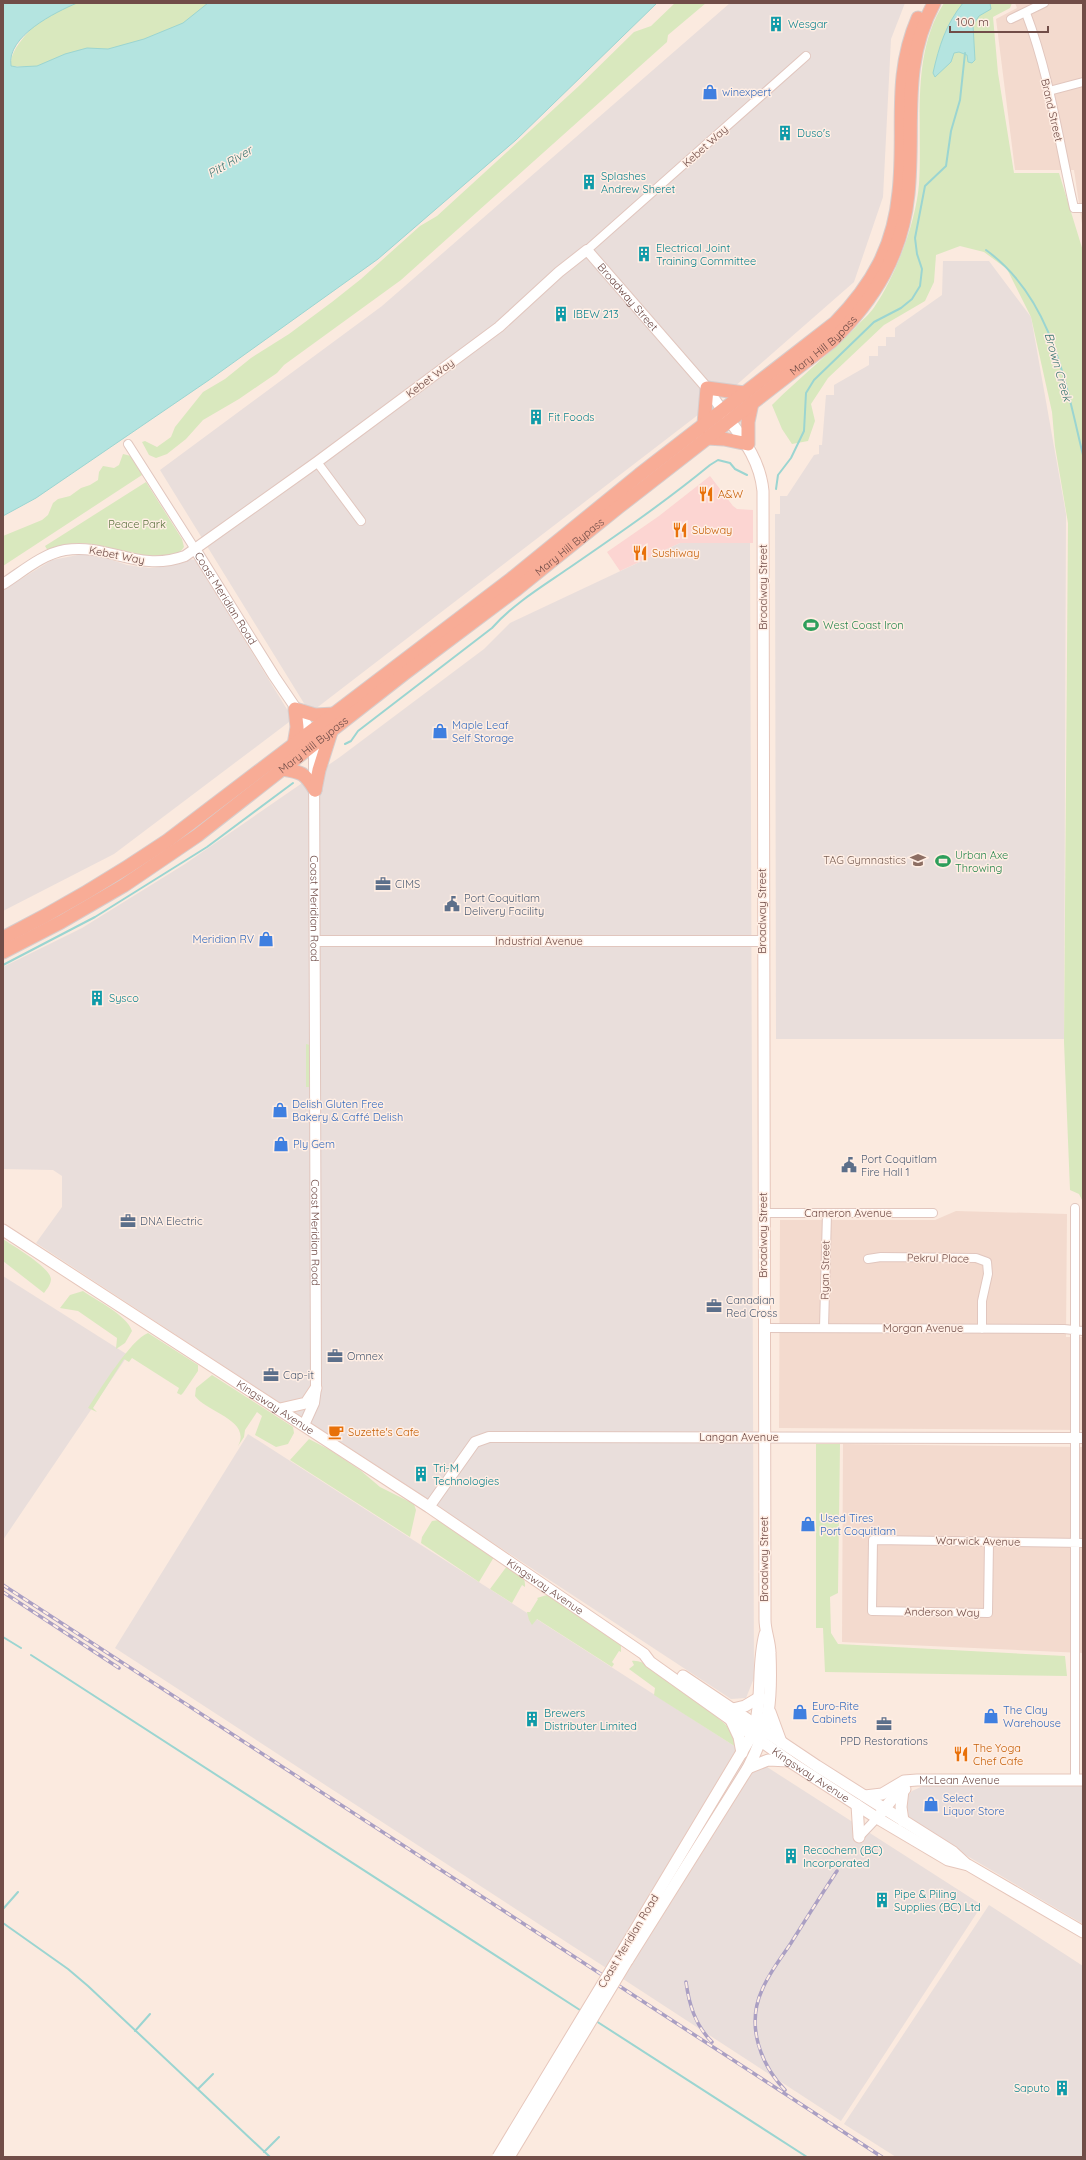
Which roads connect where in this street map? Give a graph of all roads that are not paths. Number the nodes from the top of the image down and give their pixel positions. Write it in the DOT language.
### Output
graph roads {
  1 [pos="924,3"];
  2 [pos="934,3"];
  3 [pos="1044,3"];
  4 [pos="1026,13"];
  5 [pos="1011,19"];
  6 [pos="806,56"];
  7 [pos="1083,82"];
  8 [pos="1049,91"];
  9 [pos="1083,208"];
  10 [pos="587,250"];
  11 [pos="707,388"];
  12 [pos="744,393"];
  13 [pos="752,403"];
  14 [pos="722,410"];
  15 [pos="730,421"];
  16 [pos="704,424"];
  17 [pos="707,438"];
  18 [pos="128,444"];
  19 [pos="748,444"];
  20 [pos="317,462"];
  21 [pos="361,521"];
  22 [pos="195,549"];
  23 [pos="3,584"];
  24 [pos="295,708"];
  25 [pos="335,714"];
  26 [pos="312,732"];
  27 [pos="331,732"];
  28 [pos="294,746"];
  29 [pos="314,746"];
  30 [pos="282,769"];
  31 [pos="315,790"];
  32 [pos="3,938"];
  33 [pos="315,941"];
  34 [pos="762,941"];
  35 [pos="3,952"];
  36 [pos="1075,1208"];
  37 [pos="763,1213"];
  38 [pos="827,1213"];
  39 [pos="933,1213"];
  40 [pos="3,1230"];
  41 [pos="868,1259"];
  42 [pos="763,1328"];
  43 [pos="824,1328"];
  44 [pos="982,1329"];
  45 [pos="1079,1331"];
  46 [pos="316,1388"];
  47 [pos="280,1409"];
  48 [pos="304,1425"];
  49 [pos="764,1437"];
  50 [pos="1079,1438"];
  51 [pos="429,1507"];
  52 [pos="989,1541"];
  53 [pos="1074,1543"];
  54 [pos="1083,1543"];
  55 [pos="872,1611"];
  56 [pos="765,1633"];
  57 [pos="760,1697"];
  58 [pos="770,1712"];
  59 [pos="732,1714"];
  60 [pos="758,1733"];
  61 [pos="781,1742"];
  62 [pos="742,1753"];
  63 [pos="788,1761"];
  64 [pos="748,1768"];
  65 [pos="917,1780"];
  66 [pos="1079,1780"];
  67 [pos="903,1790"];
  68 [pos="865,1796"];
  69 [pos="857,1805"];
  70 [pos="885,1809"];
  71 [pos="876,1818"];
  72 [pos="903,1821"];
  73 [pos="858,1836"];
  74 [pos="968,1865"];
  75 [pos="1083,1932"];
  76 [pos="623,1959"];
  77 [pos="498,2157"];
  78 [pos="509,2157"];
  1 -- 12 [label="highway, Mary Hill Bypass"];
  2 -- 13 [label="highway, Mary Hill Bypass"];
  3 -- 4 [label="street"];
  4 -- 5 [label="street"];
  4 -- 8 [label="street, Brand Street"];
  6 -- 10 [label="street, Kebet Way"];
  7 -- 8 [label="street"];
  8 -- 9 [label="street, Brand Street"];
  10 -- 11 [label="street, Broadway Street"];
  10 -- 20 [label="street, Kebet Way"];
  11 -- 12 [label="highway"];
  11 -- 14 [label="street, Broadway Street"];
  11 -- 16 [label="highway"];
  12 -- 14 [label="highway, Mary Hill Bypass"];
  13 -- 15 [label="highway, Mary Hill Bypass"];
  13 -- 19 [label="highway"];
  14 -- 15 [label="main road, Broadway Street"];
  14 -- 16 [label="highway, Mary Hill Bypass"];
  15 -- 17 [label="highway, Mary Hill Bypass"];
  15 -- 19 [label="main road, Broadway Street"];
  16 -- 25 [label="highway, Mary Hill Bypass"];
  17 -- 19 [label="highway"];
  17 -- 27 [label="highway, Mary Hill Bypass"];
  18 -- 22 [label="street, Coast Meridian Road"];
  19 -- 34 [label="main road, Broadway Street"];
  20 -- 21 [label="street"];
  20 -- 22 [label="street, Kebet Way"];
  22 -- 23 [label="street, Kebet Way"];
  22 -- 24 [label="street, Coast Meridian Road"];
  24 -- 25 [label="highway"];
  24 -- 26 [label="street, Coast Meridian Road"];
  24 -- 28 [label="highway"];
  25 -- 26 [label="highway, Mary Hill Bypass"];
  26 -- 28 [label="highway, Mary Hill Bypass"];
  26 -- 29 [label="street, Coast Meridian Road"];
  27 -- 29 [label="highway, Mary Hill Bypass"];
  27 -- 31 [label="highway"];
  28 -- 32 [label="highway, Mary Hill Bypass"];
  29 -- 30 [label="highway, Mary Hill Bypass"];
  29 -- 31 [label="street, Coast Meridian Road"];
  30 -- 31 [label="highway"];
  30 -- 35 [label="highway, Mary Hill Bypass"];
  31 -- 33 [label="street, Coast Meridian Road"];
  33 -- 34 [label="street, Industrial Avenue"];
  33 -- 46 [label="street, Coast Meridian Road"];
  34 -- 37 [label="main road, Broadway Street"];
  36 -- 45 [label="street"];
  37 -- 38 [label="street, Cameron Avenue"];
  37 -- 42 [label="main road, Broadway Street"];
  38 -- 39 [label="street, Cameron Avenue"];
  38 -- 43 [label="street, Ryan Street"];
  40 -- 47 [label="main road, Kingsway Avenue"];
  41 -- 44 [label="street, Pekrul Place"];
  42 -- 43 [label="street, Morgan Avenue"];
  42 -- 49 [label="main road, Broadway Street"];
  43 -- 44 [label="street, Morgan Avenue"];
  44 -- 45 [label="street, Morgan Avenue"];
  45 -- 50 [label="street"];
  46 -- 47 [label="main road"];
  46 -- 48 [label="street, Coast Meridian Road"];
  47 -- 48 [label="main road, Kingsway Avenue"];
  48 -- 51 [label="main road, Kingsway Avenue"];
  49 -- 50 [label="street, Langan Avenue"];
  49 -- 51 [label="street, Langan Avenue"];
  49 -- 56 [label="main road, Broadway Street"];
  50 -- 53 [label="street"];
  51 -- 59 [label="main road, Kingsway Avenue"];
  52 -- 53 [label="street, Warwick Avenue"];
  52 -- 55 [label="street, Warwick Avenue"];
  52 -- 55 [label="street, Anderson Way"];
  53 -- 54 [label="street, Warwick Avenue"];
  53 -- 66 [label="street"];
  56 -- 57 [label="main road, Broadway Street"];
  56 -- 58 [label="main road, Broadway Street"];
  57 -- 59 [label="main road"];
  57 -- 60 [label="main road, Broadway Street"];
  58 -- 60 [label="main road, Broadway Street"];
  58 -- 61 [label="main road"];
  59 -- 60 [label="main road, Kingsway Avenue"];
  59 -- 62 [label="main road"];
  60 -- 61 [label="main road, Kingsway Avenue"];
  60 -- 62 [label="main road, Coast Meridian Road"];
  60 -- 63 [label="main road, Kingsway Avenue"];
  60 -- 64 [label="main road, Coast Meridian Road"];
  61 -- 68 [label="main road, Kingsway Avenue"];
  62 -- 76 [label="main road, Coast Meridian Road"];
  63 -- 64 [label="main road"];
  63 -- 69 [label="main road, Kingsway Avenue"];
  64 -- 76 [label="main road, Coast Meridian Road"];
  65 -- 66 [label="main road, McLean Avenue"];
  65 -- 67 [label="main road, McLean Avenue"];
  65 -- 68 [label="main road"];
  67 -- 70 [label="main road, McLean Avenue"];
  67 -- 72 [label="main road"];
  68 -- 70 [label="main road, Kingsway Avenue"];
  69 -- 71 [label="main road, Kingsway Avenue"];
  69 -- 73 [label="main road"];
  70 -- 71 [label="main road, McLean Avenue"];
  70 -- 72 [label="main road, Kingsway Avenue"];
  71 -- 73 [label="street, McLean Avenue"];
  71 -- 74 [label="main road, Kingsway Avenue"];
  72 -- 74 [label="main road, Kingsway Avenue"];
  74 -- 75 [label="main road, Kingsway Avenue"];
  76 -- 77 [label="main road, Coast Meridian Road, bridge"];
  76 -- 78 [label="main road, Coast Meridian Road, bridge"];
}
